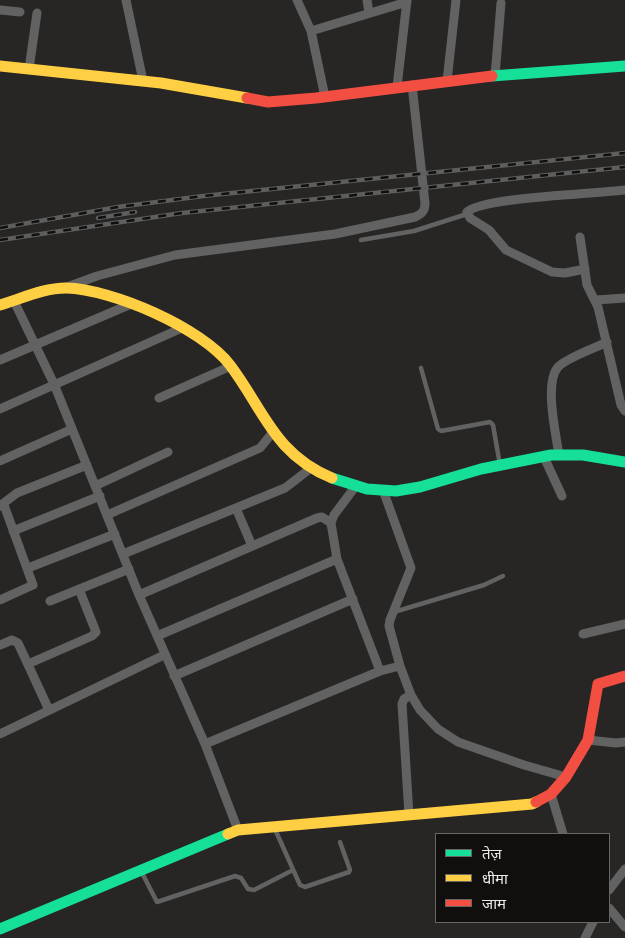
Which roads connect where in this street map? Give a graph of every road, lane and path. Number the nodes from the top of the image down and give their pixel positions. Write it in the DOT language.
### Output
graph roads {
  1 [pos="126,0"];
  2 [pos="296,0"];
  3 [pos="367,0"];
  4 [pos="456,0"];
  5 [pos="407,1"];
  6 [pos="500,3"];
  7 [pos="0,10"];
  8 [pos="20,12"];
  9 [pos="37,13"];
  10 [pos="369,13"];
  11 [pos="312,31"];
  12 [pos="0,66"];
  13 [pos="625,66"];
  14 [pos="29,69"];
  15 [pos="495,76"];
  16 [pos="143,81"];
  17 [pos="446,81"];
  18 [pos="396,87"];
  19 [pos="413,89"];
  20 [pos="325,97"];
  21 [pos="625,190"];
  22 [pos="467,214"];
  23 [pos="580,237"];
  24 [pos="361,240"];
  25 [pos="585,269"];
  26 [pos="64,288"];
  27 [pos="625,298"];
  28 [pos="596,300"];
  29 [pos="14,301"];
  30 [pos="131,304"];
  31 [pos="0,305"];
  32 [pos="182,328"];
  33 [pos="606,342"];
  34 [pos="35,345"];
  35 [pos="0,360"];
  36 [pos="231,366"];
  37 [pos="421,368"];
  38 [pos="54,384"];
  39 [pos="160,398"];
  40 [pos="0,409"];
  41 [pos="625,411"];
  42 [pos="72,429"];
  43 [pos="273,432"];
  44 [pos="168,452"];
  45 [pos="560,455"];
  46 [pos="544,456"];
  47 [pos="0,461"];
  48 [pos="625,462"];
  49 [pos="87,465"];
  50 [pos="500,465"];
  51 [pos="311,468"];
  52 [pos="95,486"];
  53 [pos="355,487"];
  54 [pos="383,490"];
  55 [pos="100,496"];
  56 [pos="562,496"];
  57 [pos="2,506"];
  58 [pos="236,508"];
  59 [pos="107,515"];
  60 [pos="331,522"];
  61 [pos="14,531"];
  62 [pos="115,534"];
  63 [pos="252,546"];
  64 [pos="123,554"];
  65 [pos="337,559"];
  66 [pos="28,568"];
  67 [pos="128,569"];
  68 [pos="503,576"];
  69 [pos="79,590"];
  70 [pos="139,595"];
  71 [pos="353,599"];
  72 [pos="0,600"];
  73 [pos="50,602"];
  74 [pos="393,613"];
  75 [pos="625,624"];
  76 [pos="583,634"];
  77 [pos="157,636"];
  78 [pos="0,645"];
  79 [pos="164,655"];
  80 [pos="28,664"];
  81 [pos="400,666"];
  82 [pos="380,671"];
  83 [pos="174,676"];
  84 [pos="625,676"];
  85 [pos="411,695"];
  86 [pos="49,710"];
  87 [pos="0,734"];
  88 [pos="588,740"];
  89 [pos="625,742"];
  90 [pos="205,744"];
  91 [pos="566,777"];
  92 [pos="551,794"];
  93 [pos="408,815"];
  94 [pos="274,826"];
  95 [pos="238,830"];
  96 [pos="563,833"];
  97 [pos="340,842"];
  98 [pos="625,869"];
  99 [pos="141,870"];
  100 [pos="293,870"];
  101 [pos="610,889"];
  102 [pos="610,909"];
  103 [pos="592,923"];
  104 [pos="625,927"];
  105 [pos="0,929"];
  106 [pos="585,938"];
  1 -- 16 [label="street"];
  2 -- 11 [label="street"];
  3 -- 10 [label="street"];
  4 -- 17 [label="street"];
  5 -- 10 [label="street"];
  5 -- 18 [label="street"];
  6 -- 15 [label="street"];
  7 -- 8 [label="street"];
  9 -- 14 [label="street"];
  10 -- 11 [label="street"];
  11 -- 20 [label="street"];
  12 -- 14 [label="street"];
  13 -- 15 [label="street"];
  14 -- 16 [label="street"];
  15 -- 17 [label="street"];
  16 -- 20 [label="street"];
  17 -- 19 [label="street"];
  18 -- 19 [label="street"];
  18 -- 20 [label="street"];
  19 -- 26 [label="street"];
  21 -- 22 [label="street"];
  22 -- 24 [label="lane"];
  22 -- 25 [label="street"];
  23 -- 25 [label="street"];
  25 -- 28 [label="street"];
  26 -- 29 [label="street"];
  26 -- 30 [label="street"];
  27 -- 28 [label="street"];
  28 -- 33 [label="street"];
  29 -- 31 [label="street"];
  29 -- 34 [label="street"];
  30 -- 32 [label="street"];
  30 -- 34 [label="street"];
  32 -- 36 [label="street"];
  32 -- 38 [label="street"];
  33 -- 41 [label="street"];
  33 -- 45 [label="street"];
  34 -- 35 [label="street"];
  34 -- 38 [label="street"];
  36 -- 39 [label="street"];
  36 -- 43 [label="street"];
  37 -- 50 [label="lane"];
  38 -- 40 [label="street"];
  38 -- 42 [label="street"];
  42 -- 47 [label="street"];
  42 -- 49 [label="street"];
  43 -- 51 [label="street"];
  43 -- 59 [label="street"];
  44 -- 52 [label="street"];
  45 -- 46 [label="street"];
  45 -- 48 [label="street"];
  46 -- 50 [label="street"];
  46 -- 56 [label="street"];
  49 -- 52 [label="street"];
  49 -- 57 [label="street"];
  50 -- 54 [label="street"];
  51 -- 53 [label="street"];
  51 -- 58 [label="street"];
  52 -- 55 [label="street"];
  53 -- 54 [label="street"];
  53 -- 60 [label="street"];
  54 -- 74 [label="street"];
  55 -- 59 [label="street"];
  55 -- 61 [label="street"];
  57 -- 61 [label="street"];
  58 -- 63 [label="street"];
  58 -- 64 [label="street"];
  59 -- 62 [label="street"];
  60 -- 63 [label="street"];
  60 -- 65 [label="street"];
  61 -- 66 [label="street"];
  62 -- 64 [label="street"];
  62 -- 66 [label="street"];
  63 -- 70 [label="street"];
  64 -- 67 [label="street"];
  65 -- 71 [label="street"];
  65 -- 77 [label="street"];
  66 -- 72 [label="street"];
  67 -- 69 [label="street"];
  67 -- 70 [label="street"];
  68 -- 74 [label="lane"];
  69 -- 73 [label="street"];
  69 -- 80 [label="street"];
  70 -- 77 [label="street"];
  71 -- 82 [label="street"];
  71 -- 83 [label="street"];
  74 -- 81 [label="street"];
  75 -- 76 [label="street"];
  77 -- 79 [label="street"];
  78 -- 80 [label="street"];
  79 -- 83 [label="street"];
  79 -- 86 [label="street"];
  80 -- 86 [label="street"];
  81 -- 82 [label="street"];
  81 -- 85 [label="street"];
  82 -- 90 [label="street"];
  83 -- 90 [label="street"];
  84 -- 88 [label="street"];
  85 -- 91 [label="street"];
  85 -- 93 [label="street"];
  86 -- 87 [label="street"];
  88 -- 89 [label="street"];
  88 -- 91 [label="street"];
  90 -- 95 [label="street"];
  91 -- 92 [label="street"];
  92 -- 93 [label="street"];
  92 -- 96 [label="street"];
  93 -- 94 [label="street"];
  94 -- 95 [label="street"];
  94 -- 100 [label="lane"];
  95 -- 99 [label="street"];
  97 -- 100 [label="lane"];
  98 -- 101 [label="street"];
  99 -- 100 [label="lane"];
  99 -- 105 [label="street"];
  102 -- 104 [label="street"];
  103 -- 106 [label="street"];
}
